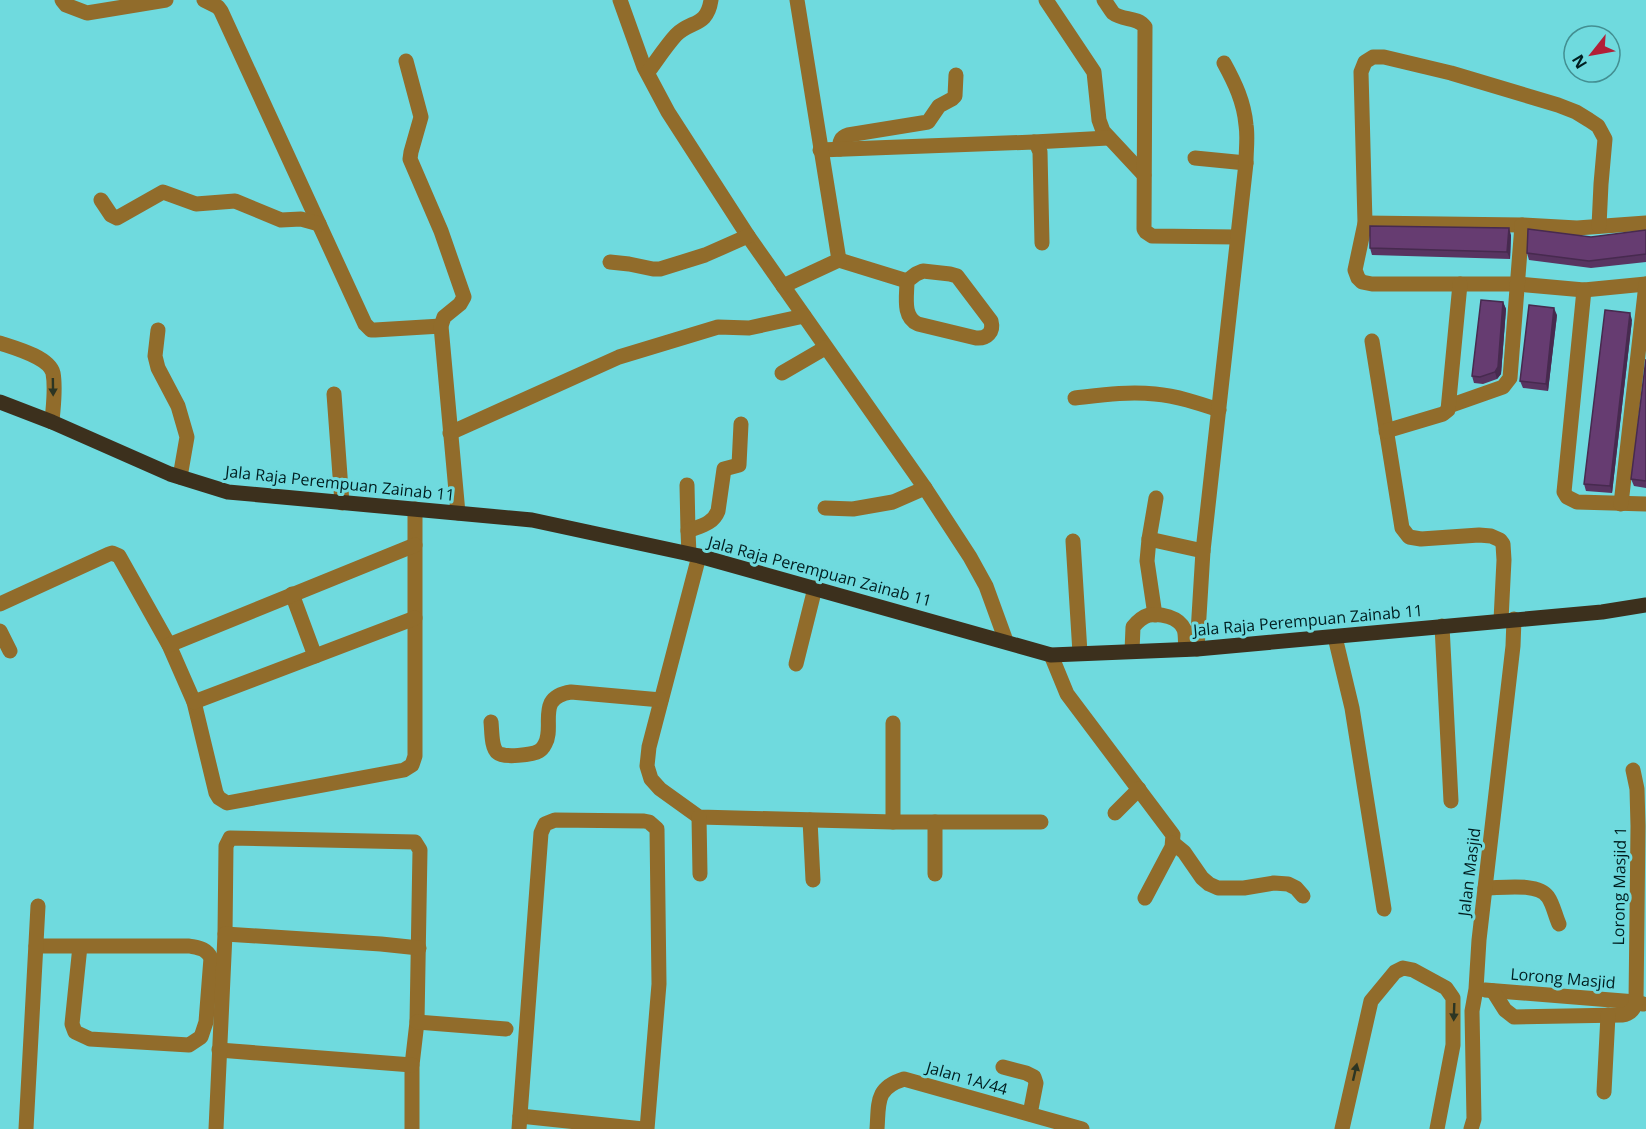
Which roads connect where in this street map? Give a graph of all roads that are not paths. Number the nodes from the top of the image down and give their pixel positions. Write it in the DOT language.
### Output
graph roads {
  1 [pos="62,0"];
  2 [pos="166,0"];
  3 [pos="204,0"];
  4 [pos="620,0"];
  5 [pos="711,0"];
  6 [pos="797,0"];
  7 [pos="1046,0"];
  8 [pos="1104,0"];
  9 [pos="406,60"];
  10 [pos="1224,63"];
  11 [pos="648,72"];
  12 [pos="956,75"];
  13 [pos="928,122"];
  14 [pos="1108,138"];
  15 [pos="1034,142"];
  16 [pos="928,146"];
  17 [pos="840,149"];
  18 [pos="820,150"];
  19 [pos="1196,158"];
  20 [pos="1246,163"];
  21 [pos="1144,175"];
  22 [pos="101,200"];
  23 [pos="1365,223"];
  24 [pos="1646,223"];
  25 [pos="319,224"];
  26 [pos="1522,225"];
  27 [pos="1599,226"];
  28 [pos="748,236"];
  29 [pos="1236,237"];
  30 [pos="1042,243"];
  31 [pos="838,260"];
  32 [pos="610,262"];
  33 [pos="907,281"];
  34 [pos="1460,284"];
  35 [pos="1517,284"];
  36 [pos="1646,284"];
  37 [pos="783,286"];
  38 [pos="1584,290"];
  39 [pos="804,316"];
  40 [pos="441,326"];
  41 [pos="158,330"];
  42 [pos="1372,341"];
  43 [pos="0,343"];
  44 [pos="825,348"];
  45 [pos="782,373"];
  46 [pos="334,394"];
  47 [pos="1075,398"];
  48 [pos="0,402"];
  49 [pos="1449,406"];
  50 [pos="1219,410"];
  51 [pos="52,422"];
  52 [pos="741,424"];
  53 [pos="1386,431"];
  54 [pos="450,433"];
  55 [pos="180,477"];
  56 [pos="687,485"];
  57 [pos="925,488"];
  58 [pos="1156,498"];
  59 [pos="342,502"];
  60 [pos="1621,504"];
  61 [pos="1646,504"];
  62 [pos="825,508"];
  63 [pos="415,509"];
  64 [pos="458,513"];
  65 [pos="688,531"];
  66 [pos="1149,539"];
  67 [pos="1073,541"];
  68 [pos="416,545"];
  69 [pos="1203,551"];
  70 [pos="694,555"];
  71 [pos="815,588"];
  72 [pos="292,594"];
  73 [pos="0,604"];
  74 [pos="1646,605"];
  75 [pos="1155,615"];
  76 [pos="415,618"];
  77 [pos="1508,620"];
  78 [pos="1442,626"];
  79 [pos="0,631"];
  80 [pos="1335,637"];
  81 [pos="1006,642"];
  82 [pos="169,645"];
  83 [pos="1191,649"];
  84 [pos="10,651"];
  85 [pos="1132,651"];
  86 [pos="1080,654"];
  87 [pos="1051,655"];
  88 [pos="315,656"];
  89 [pos="796,664"];
  90 [pos="661,700"];
  91 [pos="194,702"];
  92 [pos="491,722"];
  93 [pos="892,723"];
  94 [pos="1633,770"];
  95 [pos="1139,789"];
  96 [pos="1450,801"];
  97 [pos="1115,813"];
  98 [pos="699,817"];
  99 [pos="810,820"];
  100 [pos="893,822"];
  101 [pos="935,822"];
  102 [pos="1041,822"];
  103 [pos="1173,843"];
  104 [pos="700,874"];
  105 [pos="935,874"];
  106 [pos="813,880"];
  107 [pos="1485,888"];
  108 [pos="1303,896"];
  109 [pos="1145,898"];
  110 [pos="38,906"];
  111 [pos="1384,909"];
  112 [pos="1558,924"];
  113 [pos="225,934"];
  114 [pos="36,946"];
  115 [pos="80,946"];
  116 [pos="419,948"];
  117 [pos="1476,989"];
  118 [pos="1493,991"];
  119 [pos="1641,1004"];
  120 [pos="1608,1015"];
  121 [pos="417,1022"];
  122 [pos="506,1029"];
  123 [pos="219,1050"];
  124 [pos="412,1065"];
  125 [pos="1002,1067"];
  126 [pos="1604,1092"];
  127 [pos="1030,1114"];
  128 [pos="520,1123"];
  129 [pos="26,1129"];
  130 [pos="216,1129"];
  131 [pos="412,1129"];
  132 [pos="645,1129"];
  133 [pos="877,1129"];
  134 [pos="1082,1129"];
  135 [pos="1342,1129"];
  136 [pos="1437,1129"];
  137 [pos="1471,1129"];
  1 -- 2 [label="street"];
  3 -- 25 [label="street"];
  4 -- 11 [label="street"];
  5 -- 11 [label="street"];
  6 -- 18 [label="street"];
  7 -- 14 [label="street"];
  8 -- 21 [label="street"];
  9 -- 40 [label="street"];
  10 -- 20 [label="street"];
  11 -- 28 [label="street"];
  12 -- 13 [label="street"];
  13 -- 16 [label="street"];
  13 -- 17 [label="street"];
  14 -- 15 [label="street"];
  14 -- 21 [label="street"];
  15 -- 16 [label="street"];
  15 -- 30 [label="street"];
  16 -- 17 [label="street"];
  17 -- 18 [label="street"];
  18 -- 31 [label="street"];
  19 -- 20 [label="street"];
  20 -- 29 [label="street"];
  21 -- 29 [label="street"];
  22 -- 25 [label="street"];
  23 -- 26 [label="street"];
  23 -- 27 [label="street"];
  23 -- 34 [label="street"];
  24 -- 27 [label="street"];
  25 -- 40 [label="street"];
  26 -- 27 [label="street"];
  26 -- 35 [label="street"];
  28 -- 32 [label="street"];
  28 -- 37 [label="street"];
  29 -- 50 [label="street"];
  31 -- 33 [label="street"];
  31 -- 37 [label="street"];
  33 -- 33 [label="street"];
  34 -- 35 [label="street"];
  34 -- 49 [label="street"];
  35 -- 38 [label="street"];
  35 -- 49 [label="street"];
  36 -- 38 [label="street"];
  36 -- 60 [label="street"];
  37 -- 39 [label="street"];
  38 -- 60 [label="street"];
  39 -- 44 [label="street"];
  39 -- 54 [label="street"];
  40 -- 54 [label="street"];
  41 -- 55 [label="street"];
  42 -- 53 [label="street"];
  43 -- 51 [label="street, one-way"];
  44 -- 45 [label="street"];
  44 -- 57 [label="street"];
  46 -- 59 [label="street"];
  47 -- 50 [label="street"];
  48 -- 51 [label="main road, Jala Raja Perempuan Zainab 11"];
  49 -- 53 [label="street"];
  50 -- 69 [label="street"];
  51 -- 55 [label="main road, Jala Raja Perempuan Zainab 11"];
  52 -- 65 [label="street"];
  53 -- 77 [label="street, Jalan Masjid"];
  54 -- 64 [label="street"];
  55 -- 59 [label="main road, Jala Raja Perempuan Zainab 11"];
  56 -- 65 [label="street"];
  57 -- 62 [label="street"];
  57 -- 81 [label="street"];
  58 -- 66 [label="street"];
  59 -- 63 [label="main road, Jala Raja Perempuan Zainab 11"];
  60 -- 61 [label="street"];
  63 -- 64 [label="main road, Jala Raja Perempuan Zainab 11"];
  63 -- 68 [label="street"];
  64 -- 70 [label="main road, Jala Raja Perempuan Zainab 11"];
  65 -- 70 [label="street"];
  66 -- 69 [label="street"];
  66 -- 75 [label="street"];
  67 -- 86 [label="street"];
  68 -- 72 [label="street"];
  68 -- 76 [label="street"];
  69 -- 83 [label="street"];
  70 -- 71 [label="main road, Jala Raja Perempuan Zainab 11"];
  70 -- 90 [label="street"];
  71 -- 81 [label="main road, Jala Raja Perempuan Zainab 11"];
  71 -- 89 [label="street"];
  72 -- 82 [label="street"];
  72 -- 88 [label="street"];
  73 -- 82 [label="street"];
  74 -- 77 [label="main road, Jala Raja Perempuan Zainab 11"];
  75 -- 83 [label="street"];
  75 -- 85 [label="street"];
  76 -- 88 [label="street"];
  76 -- 91 [label="street"];
  77 -- 78 [label="main road, Jala Raja Perempuan Zainab 11"];
  77 -- 107 [label="street, Jalan Masjid"];
  78 -- 80 [label="main road, Jala Raja Perempuan Zainab 11"];
  78 -- 96 [label="street"];
  79 -- 84 [label="street"];
  80 -- 83 [label="main road, Jala Raja Perempuan Zainab 11"];
  80 -- 111 [label="street"];
  81 -- 87 [label="main road, Jala Raja Perempuan Zainab 11"];
  82 -- 91 [label="street"];
  83 -- 85 [label="main road, Jala Raja Perempuan Zainab 11"];
  85 -- 86 [label="main road, Jala Raja Perempuan Zainab 11"];
  86 -- 87 [label="main road, Jala Raja Perempuan Zainab 11"];
  87 -- 95 [label="street"];
  88 -- 91 [label="street"];
  90 -- 92 [label="street"];
  90 -- 98 [label="street"];
  93 -- 100 [label="street"];
  94 -- 119 [label="street, Lorong Masjid 1"];
  95 -- 97 [label="street"];
  95 -- 103 [label="street"];
  98 -- 99 [label="street"];
  98 -- 104 [label="street"];
  99 -- 100 [label="street"];
  99 -- 106 [label="street"];
  100 -- 101 [label="street"];
  101 -- 102 [label="street"];
  101 -- 105 [label="street"];
  103 -- 108 [label="street"];
  103 -- 109 [label="street"];
  107 -- 112 [label="street"];
  107 -- 117 [label="street, Jalan Masjid"];
  110 -- 114 [label="street"];
  113 -- 116 [label="street"];
  113 -- 116 [label="street"];
  113 -- 123 [label="street"];
  114 -- 115 [label="street"];
  114 -- 129 [label="street"];
  115 -- 115 [label="street"];
  116 -- 121 [label="street"];
  117 -- 118 [label="street, Lorong Masjid"];
  117 -- 137 [label="street, Jalan Masjid"];
  118 -- 119 [label="street, Lorong Masjid"];
  118 -- 120 [label="street"];
  119 -- 120 [label="street"];
  120 -- 126 [label="street"];
  121 -- 122 [label="street"];
  121 -- 124 [label="street"];
  123 -- 124 [label="street"];
  123 -- 130 [label="street"];
  124 -- 131 [label="street"];
  125 -- 127 [label="street"];
  127 -- 133 [label="street, Jalan 1A/44"];
  127 -- 134 [label="street, Jalan 1A/44"];
  128 -- 132 [label="street"];
  128 -- 132 [label="street"];
  135 -- 136 [label="street, one-way"];
}
